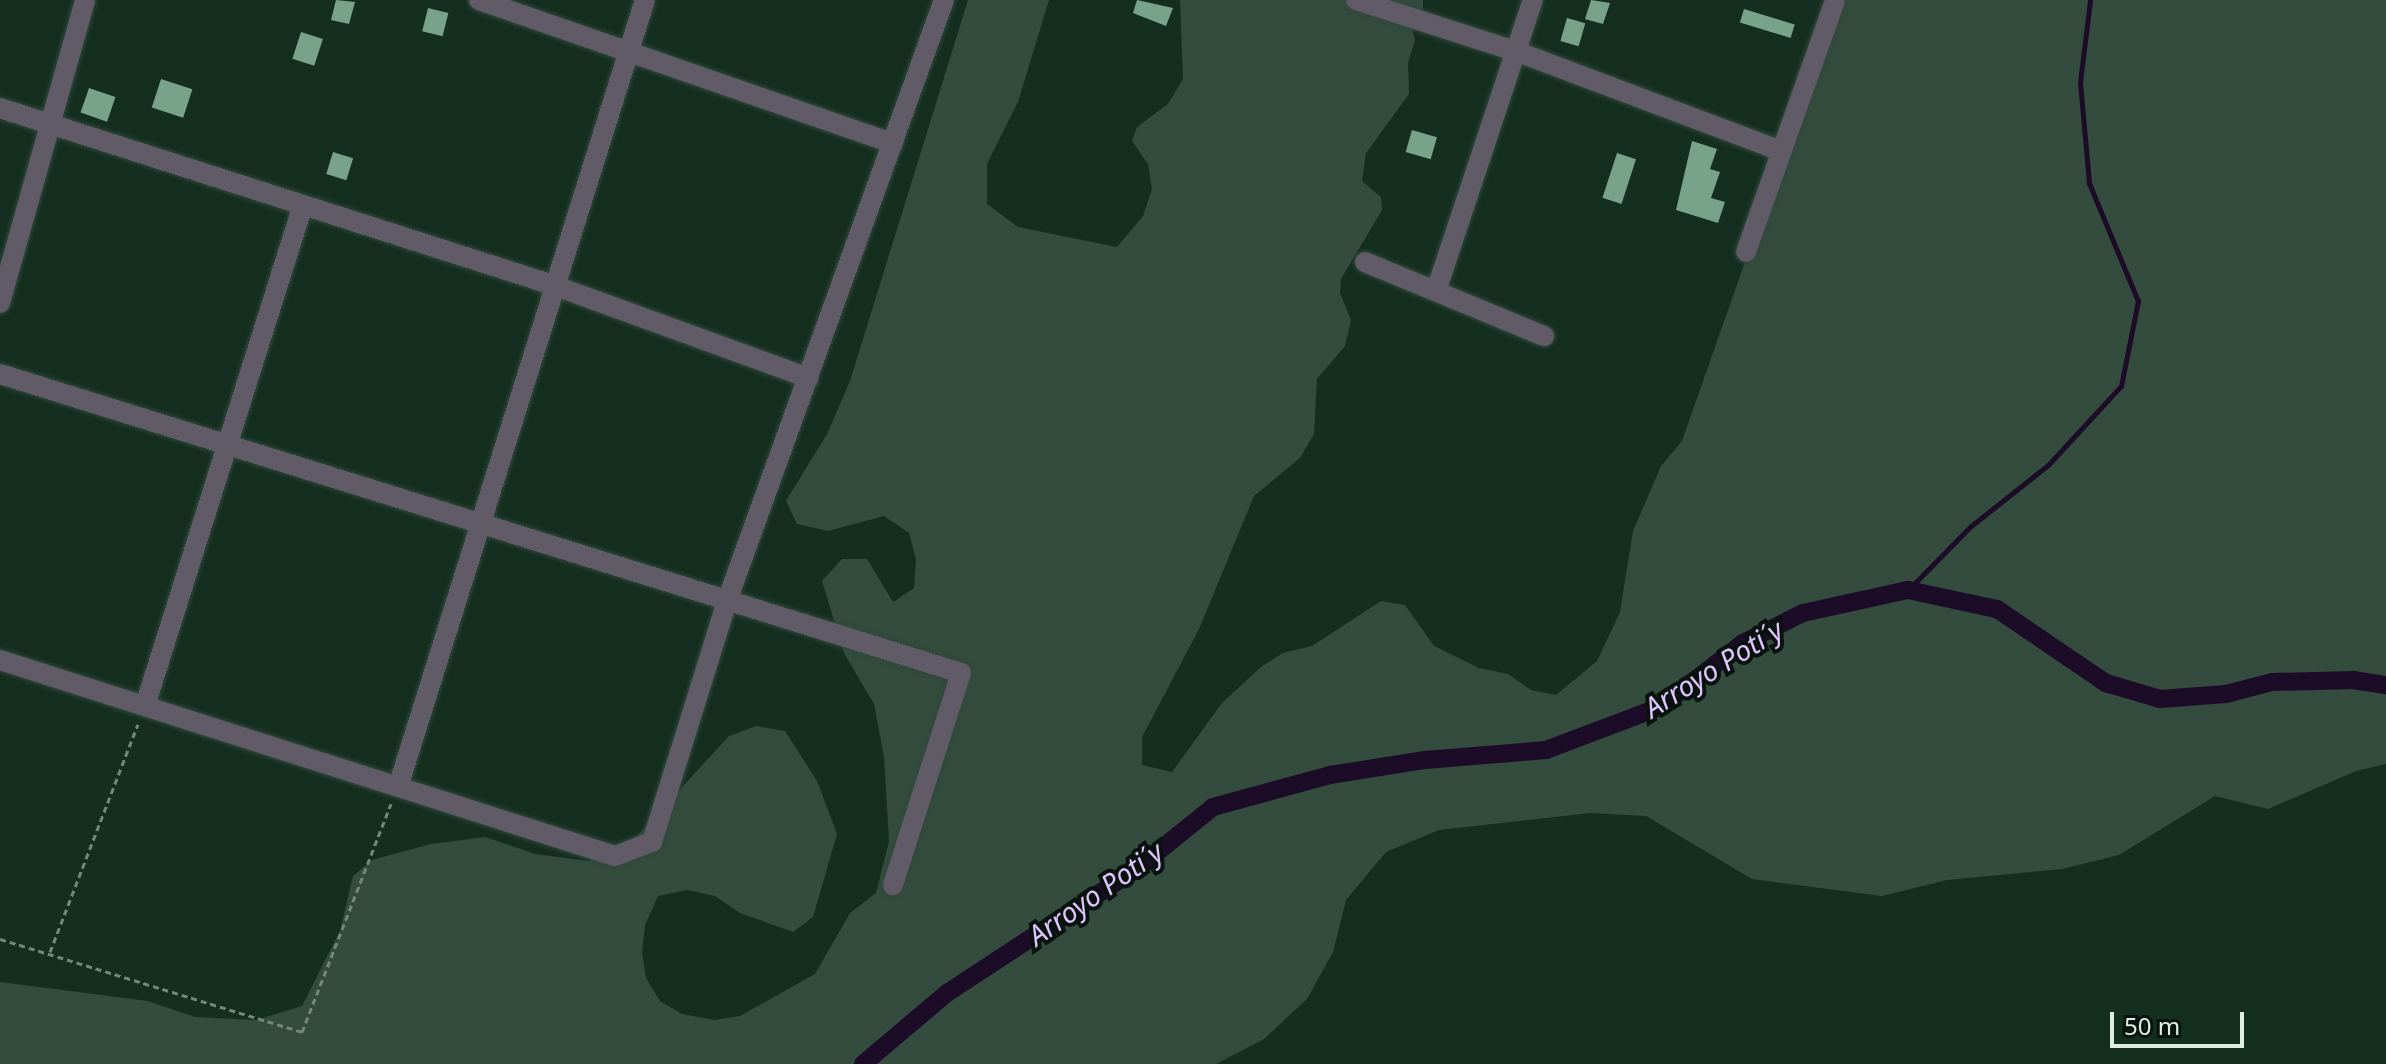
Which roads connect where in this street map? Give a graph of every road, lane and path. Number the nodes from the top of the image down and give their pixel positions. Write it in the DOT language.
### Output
graph roads {
  1 [pos="85,0"];
  2 [pos="479,0"];
  3 [pos="645,0"];
  4 [pos="944,0"];
  5 [pos="1356,0"];
  6 [pos="1533,0"];
  7 [pos="1835,0"];
  8 [pos="628,51"];
  9 [pos="1515,51"];
  10 [pos="0,108"];
  11 [pos="48,124"];
  12 [pos="893,143"];
  13 [pos="1781,151"];
  14 [pos="303,205"];
  15 [pos="1746,252"];
  16 [pos="1365,262"];
  17 [pos="553,285"];
  18 [pos="1436,291"];
  19 [pos="0,303"];
  20 [pos="1544,336"];
  21 [pos="0,374"];
  22 [pos="809,378"];
  23 [pos="227,443"];
  24 [pos="479,520"];
  25 [pos="727,601"];
  26 [pos="0,660"];
  27 [pos="145,706"];
  28 [pos="398,787"];
  29 [pos="893,885"];
  30 [pos="0,939"];
  31 [pos="50,954"];
  1 -- 11 [label="street"];
  2 -- 8 [label="street"];
  3 -- 8 [label="street"];
  4 -- 12 [label="street"];
  5 -- 9 [label="street"];
  6 -- 9 [label="street"];
  7 -- 13 [label="street"];
  8 -- 12 [label="street"];
  8 -- 17 [label="street"];
  9 -- 13 [label="street"];
  9 -- 18 [label="street"];
  10 -- 11 [label="street"];
  11 -- 14 [label="street"];
  11 -- 19 [label="street"];
  12 -- 22 [label="street"];
  13 -- 15 [label="street"];
  14 -- 17 [label="street"];
  14 -- 23 [label="street"];
  16 -- 18 [label="street"];
  17 -- 22 [label="street"];
  17 -- 24 [label="street"];
  18 -- 20 [label="street"];
  21 -- 23 [label="street"];
  22 -- 25 [label="street"];
  23 -- 24 [label="street"];
  23 -- 27 [label="street"];
  24 -- 25 [label="street"];
  24 -- 28 [label="street"];
  25 -- 28 [label="street"];
  25 -- 29 [label="street"];
  26 -- 27 [label="street"];
  27 -- 28 [label="street"];
  27 -- 31 [label="path"];
  28 -- 31 [label="path"];
  30 -- 31 [label="path"];
}
